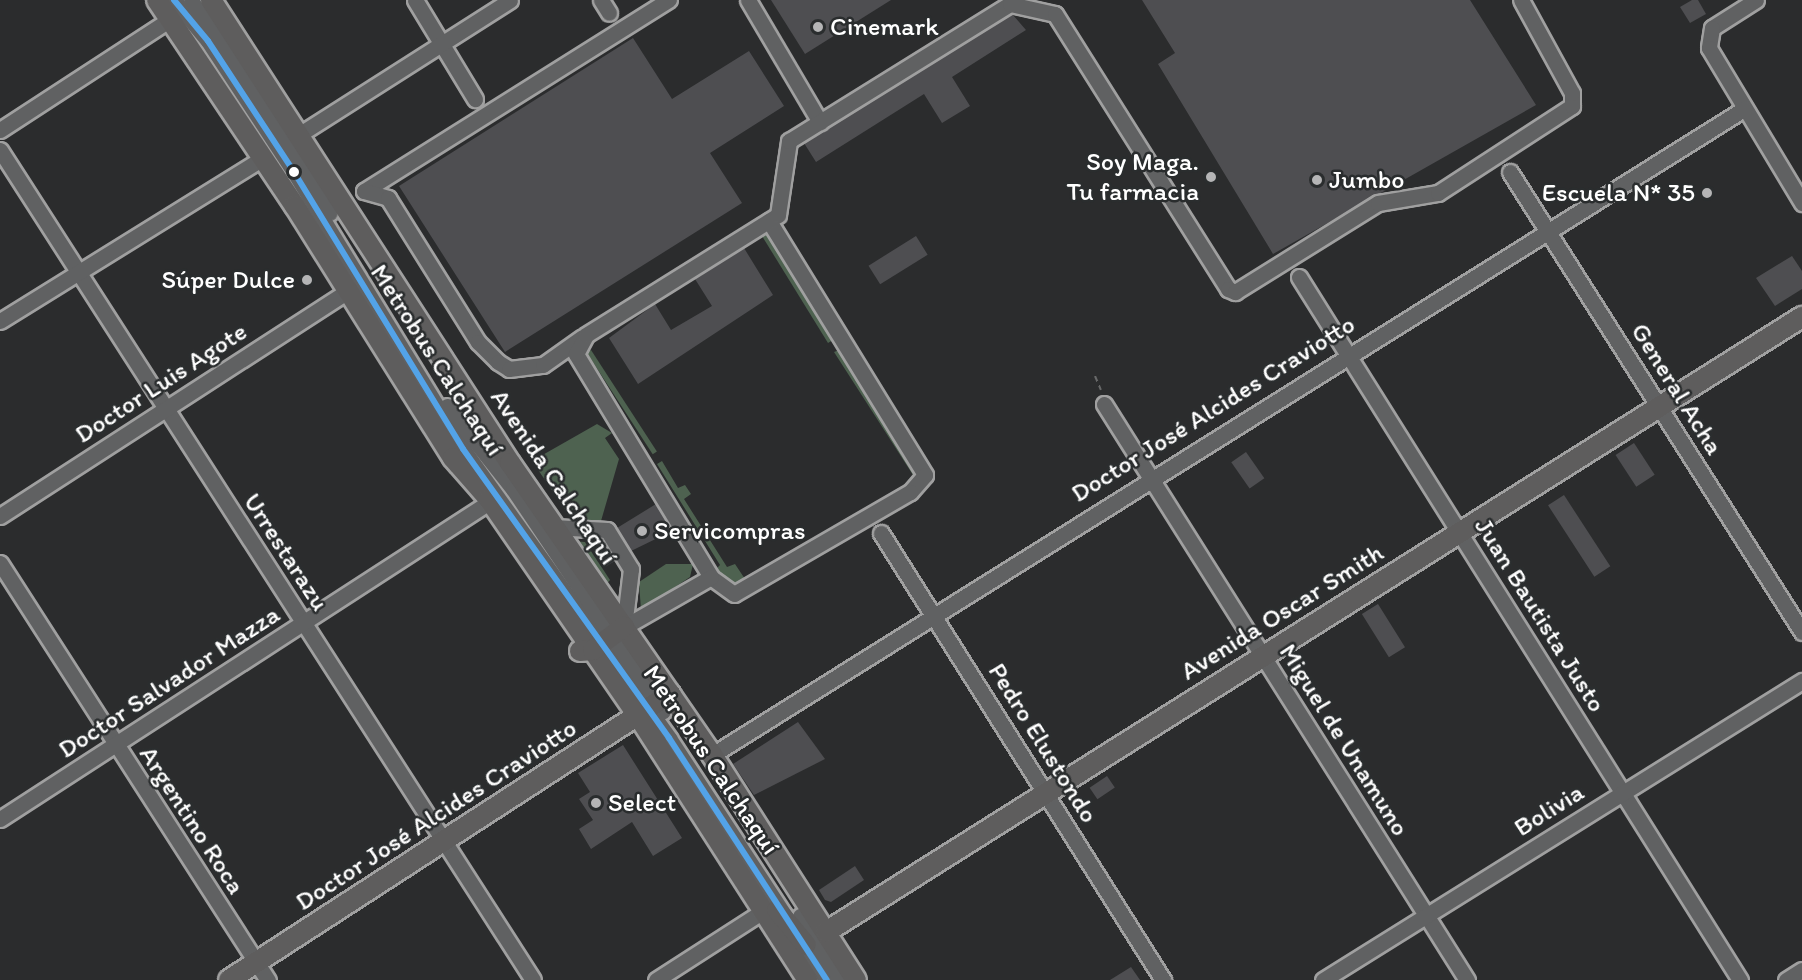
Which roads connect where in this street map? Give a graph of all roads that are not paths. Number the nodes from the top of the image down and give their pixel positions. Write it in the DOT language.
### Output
graph roads {
  1 [pos="157,0"];
  2 [pos="174,0"];
  3 [pos="191,0"];
  4 [pos="211,0"];
  5 [pos="415,0"];
  6 [pos="510,0"];
  7 [pos="669,0"];
  8 [pos="748,0"];
  9 [pos="1521,0"];
  10 [pos="1756,0"];
  11 [pos="169,20"];
  12 [pos="442,43"];
  13 [pos="475,99"];
  14 [pos="1744,109"];
  15 [pos="820,122"];
  16 [pos="0,130"];
  17 [pos="300,134"];
  18 [pos="0,150"];
  19 [pos="256,162"];
  20 [pos="1510,172"];
  21 [pos="1802,203"];
  22 [pos="769,221"];
  23 [pos="1548,231"];
  24 [pos="77,273"];
  25 [pos="1299,277"];
  26 [pos="348,291"];
  27 [pos="1802,316"];
  28 [pos="0,321"];
  29 [pos="586,335"];
  30 [pos="1347,356"];
  31 [pos="1104,404"];
  32 [pos="1659,406"];
  33 [pos="163,410"];
  34 [pos="453,458"];
  35 [pos="1151,480"];
  36 [pos="477,510"];
  37 [pos="0,516"];
  38 [pos="553,527"];
  39 [pos="881,532"];
  40 [pos="1459,532"];
  41 [pos="0,563"];
  42 [pos="711,577"];
  43 [pos="934,617"];
  44 [pos="304,623"];
  45 [pos="1802,632"];
  46 [pos="608,639"];
  47 [pos="1262,656"];
  48 [pos="1802,681"];
  49 [pos="654,705"];
  50 [pos="115,746"];
  51 [pos="711,754"];
  52 [pos="1622,792"];
  53 [pos="1045,793"];
  54 [pos="698,808"];
  55 [pos="0,819"];
  56 [pos="445,842"];
  57 [pos="763,911"];
  58 [pos="1427,916"];
  59 [pos="810,943"];
  60 [pos="256,962"];
  61 [pos="1802,970"];
  62 [pos="230,980"];
  63 [pos="268,980"];
  64 [pos="533,980"];
  65 [pos="656,980"];
  66 [pos="808,980"];
  67 [pos="827,980"];
  68 [pos="841,980"];
  69 [pos="856,980"];
  70 [pos="1163,980"];
  71 [pos="1323,980"];
  72 [pos="1467,980"];
  73 [pos="1740,980"];
  74 [pos="1786,980"];
  1 -- 11 [label="main road, Avenida Calchaquí"];
  2 -- 46 [label="street, Metrobus Calchaquí"];
  3 -- 46 [label="street, Metrobus Calchaquí"];
  4 -- 17 [label="main road, Avenida Calchaquí"];
  5 -- 12 [label="street"];
  6 -- 12 [label="street"];
  7 -- 29 [label="street"];
  8 -- 15 [label="street"];
  9 -- 15 [label="street"];
  10 -- 14 [label="street"];
  11 -- 16 [label="street"];
  11 -- 19 [label="main road, Avenida Calchaquí"];
  12 -- 13 [label="street"];
  12 -- 17 [label="street"];
  14 -- 21 [label="street"];
  14 -- 23 [label="street, Doctor José Alcides Craviotto"];
  15 -- 22 [label="street"];
  17 -- 38 [label="main road, Avenida Calchaquí"];
  18 -- 24 [label="street, Urrestarazu"];
  19 -- 24 [label="street"];
  19 -- 26 [label="main road, Avenida Calchaquí"];
  20 -- 23 [label="street, General Acha"];
  22 -- 29 [label="street"];
  22 -- 42 [label="street"];
  23 -- 30 [label="street, Doctor José Alcides Craviotto"];
  23 -- 32 [label="street, General Acha"];
  24 -- 28 [label="street"];
  24 -- 33 [label="street, Urrestarazu"];
  25 -- 30 [label="street, Juan Bautista Justo"];
  26 -- 33 [label="street, Doctor Luis Agote"];
  26 -- 34 [label="main road, Avenida Calchaquí"];
  27 -- 32 [label="main road, Avenida Oscar Smith"];
  29 -- 42 [label="street"];
  30 -- 35 [label="street, Doctor José Alcides Craviotto"];
  30 -- 40 [label="street, Juan Bautista Justo"];
  31 -- 35 [label="street, Miguel de Unamuno"];
  32 -- 40 [label="main road, Avenida Oscar Smith"];
  32 -- 45 [label="street, General Acha"];
  33 -- 37 [label="street, Doctor Luis Agote"];
  33 -- 44 [label="street, Urrestarazu"];
  34 -- 36 [label="main road"];
  34 -- 46 [label="main road, Avenida Calchaquí"];
  35 -- 43 [label="street, Doctor José Alcides Craviotto"];
  35 -- 47 [label="street, Miguel de Unamuno"];
  36 -- 44 [label="street, Doctor Salvador Mazza"];
  36 -- 46 [label="main road"];
  38 -- 46 [label="main road, Avenida Calchaquí"];
  38 -- 46 [label="street"];
  39 -- 43 [label="street, Pedro Elustondo"];
  40 -- 47 [label="main road, Avenida Oscar Smith"];
  40 -- 52 [label="street, Juan Bautista Justo"];
  41 -- 50 [label="street, Argentino Roca"];
  42 -- 46 [label="street"];
  43 -- 51 [label="street, Doctor José Alcides Craviotto"];
  43 -- 53 [label="street, Pedro Elustondo"];
  44 -- 50 [label="street, Doctor Salvador Mazza"];
  44 -- 56 [label="street, Urrestarazu"];
  46 -- 49 [label="main road, Avenida Calchaquí"];
  46 -- 49 [label="main road, Avenida Calchaquí"];
  47 -- 53 [label="main road, Avenida Oscar Smith"];
  47 -- 58 [label="street, Miguel de Unamuno"];
  48 -- 52 [label="street, Bolivia"];
  49 -- 51 [label="main road, Avenida Calchaquí"];
  49 -- 54 [label="main road, Avenida Calchaquí"];
  49 -- 56 [label="main road, Doctor José Alcides Craviotto"];
  49 -- 59 [label="street, Metrobus Calchaquí"];
  50 -- 55 [label="street, Doctor Salvador Mazza"];
  50 -- 60 [label="street, Argentino Roca"];
  51 -- 59 [label="main road, Avenida Calchaquí"];
  52 -- 58 [label="street, Bolivia"];
  52 -- 73 [label="street, Juan Bautista Justo"];
  53 -- 59 [label="main road, Avenida Oscar Smith"];
  53 -- 70 [label="street, Pedro Elustondo"];
  54 -- 57 [label="main road, Avenida Calchaquí"];
  54 -- 59 [label="main road"];
  56 -- 60 [label="main road, Doctor José Alcides Craviotto"];
  56 -- 64 [label="street, Urrestarazu"];
  57 -- 59 [label="main road, Avenida Calchaquí"];
  57 -- 65 [label="street"];
  58 -- 71 [label="street, Bolivia"];
  58 -- 72 [label="street, Miguel de Unamuno"];
  59 -- 66 [label="main road, Avenida Calchaquí"];
  59 -- 67 [label="street, Metrobus Calchaquí"];
  59 -- 68 [label="street, Metrobus Calchaquí"];
  59 -- 69 [label="main road, Avenida Calchaquí"];
  60 -- 62 [label="main road, Doctor José Alcides Craviotto"];
  60 -- 63 [label="street, Argentino Roca"];
  61 -- 74 [label="street"];
}
